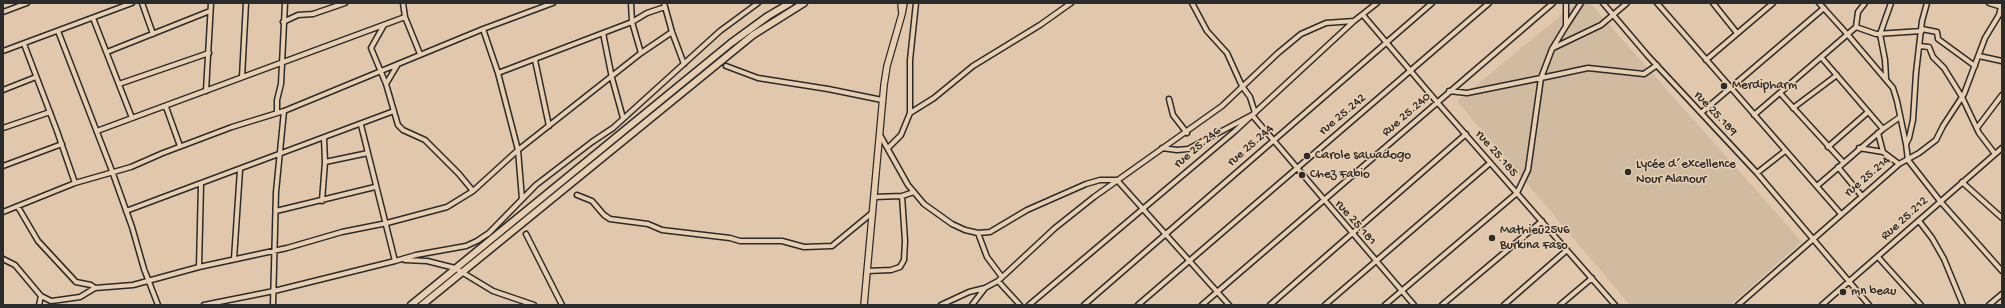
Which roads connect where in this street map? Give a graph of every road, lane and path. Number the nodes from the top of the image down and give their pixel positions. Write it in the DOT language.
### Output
graph roads {
  1 [pos="27,3"];
  2 [pos="132,3"];
  3 [pos="142,3"];
  4 [pos="211,3"];
  5 [pos="246,3"];
  6 [pos="284,3"];
  7 [pos="345,3"];
  8 [pos="403,3"];
  9 [pos="553,3"];
  10 [pos="631,3"];
  11 [pos="758,3"];
  12 [pos="790,3"];
  13 [pos="804,3"];
  14 [pos="901,3"];
  15 [pos="904,3"];
  16 [pos="916,3"];
  17 [pos="1071,3"];
  18 [pos="1192,3"];
  19 [pos="1377,3"];
  20 [pos="1432,3"];
  21 [pos="1489,3"];
  22 [pos="1554,3"];
  23 [pos="1566,3"];
  24 [pos="1582,3"];
  25 [pos="1603,3"];
  26 [pos="1627,3"];
  27 [pos="1657,3"];
  28 [pos="1713,3"];
  29 [pos="1764,3"];
  30 [pos="1773,3"];
  31 [pos="1819,3"];
  32 [pos="1865,3"];
  33 [pos="1891,3"];
  34 [pos="1927,3"];
  35 [pos="1989,3"];
  36 [pos="2002,3"];
  37 [pos="124,4"];
  38 [pos="665,5"];
  39 [pos="2002,7"];
  40 [pos="1768,8"];
  41 [pos="1824,8"];
  42 [pos="210,11"];
  43 [pos="3,12"];
  44 [pos="902,14"];
  45 [pos="1614,14"];
  46 [pos="1363,15"];
  47 [pos="406,17"];
  48 [pos="93,18"];
  49 [pos="1354,21"];
  50 [pos="284,22"];
  51 [pos="632,22"];
  52 [pos="384,25"];
  53 [pos="1566,26"];
  54 [pos="1856,27"];
  55 [pos="483,30"];
  56 [pos="1922,30"];
  57 [pos="58,32"];
  58 [pos="672,32"];
  59 [pos="602,33"];
  60 [pos="1737,33"];
  61 [pos="153,34"];
  62 [pos="1848,34"];
  63 [pos="1880,34"];
  64 [pos="1386,42"];
  65 [pos="24,44"];
  66 [pos="1919,46"];
  67 [pos="1552,49"];
  68 [pos="3,52"];
  69 [pos="107,52"];
  70 [pos="209,53"];
  71 [pos="641,53"];
  72 [pos="420,54"];
  73 [pos="1978,56"];
  74 [pos="1821,57"];
  75 [pos="535,60"];
  76 [pos="1706,60"];
  77 [pos="2002,61"];
  78 [pos="282,64"];
  79 [pos="398,64"];
  80 [pos="684,64"];
  81 [pos="726,66"];
  82 [pos="1657,66"];
  83 [pos="1975,66"];
  84 [pos="381,71"];
  85 [pos="1411,71"];
  86 [pos="498,72"];
  87 [pos="1837,75"];
  88 [pos="36,77"];
  89 [pos="242,78"];
  90 [pos="612,78"];
  91 [pos="1541,78"];
  92 [pos="1886,79"];
  93 [pos="119,84"];
  94 [pos="386,84"];
  95 [pos="1242,86"];
  96 [pos="1730,88"];
  97 [pos="3,90"];
  98 [pos="1449,91"];
  99 [pos="206,92"];
  100 [pos="1780,93"];
  101 [pos="2002,95"];
  102 [pos="1962,97"];
  103 [pos="1169,99"];
  104 [pos="882,100"];
  105 [pos="1437,102"];
  106 [pos="166,107"];
  107 [pos="1793,108"];
  108 [pos="284,111"];
  109 [pos="394,111"];
  110 [pos="50,112"];
  111 [pos="1868,112"];
  112 [pos="277,113"];
  113 [pos="910,113"];
  114 [pos="1702,113"];
  115 [pos="1253,114"];
  116 [pos="1754,115"];
  117 [pos="1900,117"];
  118 [pos="132,118"];
  119 [pos="623,118"];
  120 [pos="361,125"];
  121 [pos="550,126"];
  122 [pos="3,128"];
  123 [pos="1977,128"];
  124 [pos="1883,129"];
  125 [pos="96,131"];
  126 [pos="1187,133"];
  127 [pos="1878,133"];
  128 [pos="1466,134"];
  129 [pos="880,135"];
  130 [pos="324,138"];
  131 [pos="1273,140"];
  132 [pos="62,144"];
  133 [pos="1906,144"];
  134 [pos="180,146"];
  135 [pos="1828,147"];
  136 [pos="888,148"];
  137 [pos="1162,148"];
  138 [pos="1859,148"];
  139 [pos="2002,148"];
  140 [pos="518,150"];
  141 [pos="1785,151"];
  142 [pos="281,152"];
  143 [pos="1883,152"];
  144 [pos="368,153"];
  145 [pos="1995,154"];
  146 [pos="1908,160"];
  147 [pos="325,162"];
  148 [pos="1843,162"];
  149 [pos="1490,163"];
  150 [pos="1899,164"];
  151 [pos="3,166"];
  152 [pos="1838,167"];
  153 [pos="1296,169"];
  154 [pos="240,170"];
  155 [pos="112,171"];
  156 [pos="1757,173"];
  157 [pos="1117,180"];
  158 [pos="1962,182"];
  159 [pos="75,183"];
  160 [pos="201,184"];
  161 [pos="1817,186"];
  162 [pos="375,187"];
  163 [pos="473,191"];
  164 [pos="914,192"];
  165 [pos="1517,193"];
  166 [pos="577,195"];
  167 [pos="1861,195"];
  168 [pos="902,196"];
  169 [pos="874,197"];
  170 [pos="522,199"];
  171 [pos="1323,200"];
  172 [pos="322,201"];
  173 [pos="1940,201"];
  174 [pos="18,207"];
  175 [pos="1143,208"];
  176 [pos="126,211"];
  177 [pos="276,211"];
  178 [pos="3,212"];
  179 [pos="872,212"];
  180 [pos="1841,214"];
  181 [pos="2002,218"];
  182 [pos="1542,221"];
  183 [pos="1919,221"];
  184 [pos="387,223"];
  185 [pos="978,233"];
  186 [pos="1351,233"];
  187 [pos="526,234"];
  188 [pos="1167,235"];
  189 [pos="1813,239"];
  190 [pos="276,250"];
  191 [pos="1567,250"];
  192 [pos="1878,257"];
  193 [pos="3,259"];
  194 [pos="234,259"];
  195 [pos="1189,260"];
  196 [pos="398,261"];
  197 [pos="1376,261"];
  198 [pos="199,267"];
  199 [pos="455,268"];
  200 [pos="867,271"];
  201 [pos="2002,271"];
  202 [pos="462,272"];
  203 [pos="1002,277"];
  204 [pos="1592,278"];
  205 [pos="149,281"];
  206 [pos="998,281"];
  207 [pos="1848,282"];
  208 [pos="95,288"];
  209 [pos="985,288"];
  210 [pos="274,290"];
  211 [pos="1401,290"];
  212 [pos="1217,292"];
  213 [pos="2002,294"];
  214 [pos="41,296"];
  215 [pos="1990,304"];
  216 [pos="39,305"];
  217 [pos="158,305"];
  218 [pos="204,305"];
  219 [pos="273,305"];
  220 [pos="411,305"];
  221 [pos="422,305"];
  222 [pos="534,305"];
  223 [pos="562,305"];
  224 [pos="864,305"];
  225 [pos="941,305"];
  226 [pos="972,305"];
  227 [pos="1020,305"];
  228 [pos="1029,305"];
  229 [pos="1084,305"];
  230 [pos="1138,305"];
  231 [pos="1202,305"];
  232 [pos="1229,305"];
  233 [pos="1270,305"];
  234 [pos="1325,305"];
  235 [pos="1385,305"];
  236 [pos="1414,305"];
  237 [pos="1442,305"];
  238 [pos="1504,305"];
  239 [pos="1560,305"];
  240 [pos="1615,305"];
  241 [pos="1738,305"];
  242 [pos="1822,305"];
  243 [pos="1869,305"];
  244 [pos="1921,305"];
  245 [pos="1963,305"];
  1 -- 43 [label="street"];
  2 -- 37 [label="street"];
  3 -- 61 [label="street"];
  4 -- 42 [label="street"];
  5 -- 89 [label="street"];
  6 -- 50 [label="street"];
  7 -- 50 [label="street"];
  8 -- 47 [label="street"];
  9 -- 55 [label="street"];
  10 -- 51 [label="street"];
  11 -- 80 [label="street"];
  12 -- 199 [label="main road"];
  13 -- 202 [label="main road"];
  14 -- 44 [label="street"];
  15 -- 44 [label="street"];
  16 -- 113 [label="street"];
  17 -- 113 [label="street"];
  18 -- 95 [label="street, rue 25.181"];
  19 -- 46 [label="street, rue 25.246"];
  20 -- 64 [label="street, rue 25.244"];
  21 -- 85 [label="street, rue 25.242"];
  22 -- 98 [label="street, Rue 25.240"];
  23 -- 53 [label="street"];
  24 -- 53 [label="street"];
  25 -- 45 [label="street, rue 25.189"];
  26 -- 45 [label="street"];
  27 -- 76 [label="street"];
  28 -- 60 [label="street"];
  29 -- 40 [label="street"];
  30 -- 40 [label="street"];
  31 -- 41 [label="street"];
  32 -- 54 [label="street"];
  33 -- 63 [label="street"];
  34 -- 56 [label="street"];
  35 -- 39 [label="street"];
  36 -- 39 [label="street, rue 25.214"];
  37 -- 48 [label="street"];
  38 -- 51 [label="street"];
  38 -- 58 [label="street"];
  39 -- 73 [label="street, rue 25.214"];
  40 -- 60 [label="street"];
  41 -- 62 [label="street"];
  41 -- 96 [label="street"];
  42 -- 61 [label="street"];
  42 -- 70 [label="street"];
  44 -- 104 [label="street"];
  45 -- 67 [label="street"];
  45 -- 82 [label="street, rue 25.189"];
  46 -- 49 [label="street, rue 25.246"];
  46 -- 64 [label="street, rue 25.185"];
  47 -- 52 [label="street"];
  47 -- 72 [label="street"];
  48 -- 57 [label="street"];
  48 -- 69 [label="street"];
  49 -- 95 [label="street"];
  49 -- 115 [label="street, rue 25.246"];
  50 -- 78 [label="street"];
  51 -- 59 [label="street"];
  51 -- 71 [label="street"];
  52 -- 78 [label="street"];
  52 -- 84 [label="street"];
  53 -- 67 [label="street"];
  54 -- 62 [label="street"];
  54 -- 63 [label="street"];
  55 -- 72 [label="street"];
  55 -- 86 [label="street"];
  56 -- 63 [label="street"];
  56 -- 66 [label="street"];
  56 -- 83 [label="street"];
  57 -- 65 [label="street"];
  57 -- 125 [label="street"];
  58 -- 71 [label="street"];
  58 -- 80 [label="street"];
  59 -- 75 [label="street"];
  59 -- 90 [label="street"];
  60 -- 76 [label="street"];
  61 -- 69 [label="street"];
  62 -- 74 [label="street"];
  62 -- 92 [label="street"];
  63 -- 92 [label="street"];
  64 -- 85 [label="street, rue 25.185"];
  64 -- 131 [label="street, rue 25.244"];
  65 -- 68 [label="street"];
  65 -- 88 [label="street"];
  66 -- 102 [label="street"];
  66 -- 133 [label="street"];
  67 -- 91 [label="street"];
  69 -- 93 [label="street"];
  70 -- 93 [label="street"];
  70 -- 99 [label="street"];
  71 -- 90 [label="street"];
  72 -- 79 [label="street"];
  73 -- 77 [label="street"];
  73 -- 83 [label="street, rue 25.214"];
  74 -- 87 [label="street"];
  74 -- 100 [label="street"];
  75 -- 86 [label="street"];
  75 -- 121 [label="street"];
  76 -- 96 [label="street"];
  78 -- 89 [label="street"];
  78 -- 112 [label="street"];
  79 -- 84 [label="street"];
  79 -- 94 [label="street"];
  80 -- 119 [label="street"];
  81 -- 104 [label="street"];
  82 -- 91 [label="street"];
  82 -- 114 [label="street, rue 25.189"];
  83 -- 102 [label="street, rue 25.214"];
  84 -- 94 [label="street"];
  84 -- 108 [label="street"];
  85 -- 105 [label="street, rue 25.185"];
  85 -- 153 [label="street, rue 25.242"];
  86 -- 140 [label="street"];
  87 -- 107 [label="street"];
  87 -- 111 [label="street"];
  88 -- 97 [label="street"];
  88 -- 110 [label="street"];
  89 -- 99 [label="street"];
  90 -- 119 [label="street"];
  90 -- 121 [label="street"];
  91 -- 98 [label="street"];
  91 -- 165 [label="street"];
  92 -- 117 [label="street"];
  93 -- 118 [label="street"];
  94 -- 109 [label="street"];
  95 -- 115 [label="street, rue 25.181"];
  95 -- 126 [label="street"];
  96 -- 114 [label="street"];
  96 -- 116 [label="street"];
  98 -- 105 [label="street, Rue 25.240"];
  99 -- 106 [label="street"];
  100 -- 107 [label="street"];
  100 -- 116 [label="street"];
  101 -- 123 [label="street"];
  102 -- 123 [label="street"];
  102 -- 146 [label="street, rue 25.214"];
  103 -- 126 [label="street"];
  104 -- 129 [label="street"];
  105 -- 128 [label="street, rue 25.185"];
  105 -- 171 [label="street, Rue 25.240"];
  106 -- 118 [label="street"];
  106 -- 134 [label="street"];
  107 -- 135 [label="street"];
  108 -- 112 [label="street"];
  108 -- 142 [label="street"];
  109 -- 120 [label="street"];
  109 -- 163 [label="street"];
  110 -- 122 [label="street"];
  110 -- 132 [label="street"];
  111 -- 124 [label="street"];
  111 -- 135 [label="street"];
  112 -- 134 [label="street"];
  113 -- 136 [label="street"];
  114 -- 156 [label="street, rue 25.189"];
  115 -- 131 [label="street, rue 25.181"];
  115 -- 137 [label="street"];
  115 -- 175 [label="street, rue 25.246"];
  116 -- 141 [label="street"];
  117 -- 124 [label="street"];
  117 -- 133 [label="street"];
  118 -- 125 [label="street"];
  119 -- 170 [label="street"];
  120 -- 130 [label="street"];
  120 -- 144 [label="street"];
  121 -- 140 [label="street"];
  123 -- 145 [label="street"];
  124 -- 127 [label="street"];
  125 -- 155 [label="street"];
  126 -- 137 [label="street"];
  127 -- 138 [label="street"];
  127 -- 143 [label="street"];
  128 -- 149 [label="street, rue 25.185"];
  128 -- 186 [label="street"];
  129 -- 136 [label="street"];
  129 -- 169 [label="street"];
  130 -- 142 [label="street"];
  130 -- 147 [label="street"];
  131 -- 153 [label="street, rue 25.181"];
  131 -- 188 [label="street, rue 25.244"];
  132 -- 151 [label="street"];
  132 -- 159 [label="street"];
  133 -- 146 [label="street"];
  134 -- 155 [label="street"];
  135 -- 148 [label="street"];
  136 -- 164 [label="street"];
  137 -- 157 [label="street"];
  138 -- 143 [label="street"];
  138 -- 148 [label="street"];
  139 -- 145 [label="street, Rue 25.212"];
  140 -- 163 [label="street"];
  140 -- 170 [label="street"];
  141 -- 156 [label="street"];
  141 -- 161 [label="street"];
  142 -- 154 [label="street"];
  142 -- 177 [label="street"];
  143 -- 150 [label="street"];
  144 -- 147 [label="street"];
  144 -- 162 [label="street"];
  145 -- 158 [label="street, Rue 25.212"];
  146 -- 150 [label="street, rue 25.214"];
  146 -- 173 [label="street"];
  147 -- 172 [label="street"];
  148 -- 152 [label="street"];
  149 -- 165 [label="street, rue 25.185"];
  149 -- 197 [label="street"];
  150 -- 167 [label="street, rue 25.214"];
  152 -- 161 [label="street"];
  152 -- 167 [label="street"];
  153 -- 171 [label="street, rue 25.181"];
  153 -- 195 [label="street, rue 25.242"];
  154 -- 160 [label="street"];
  154 -- 194 [label="street"];
  155 -- 159 [label="street"];
  155 -- 176 [label="street"];
  156 -- 189 [label="street, rue 25.189"];
  157 -- 175 [label="street"];
  157 -- 185 [label="street"];
  157 -- 203 [label="street"];
  158 -- 173 [label="street, Rue 25.212"];
  158 -- 181 [label="street"];
  159 -- 174 [label="street"];
  160 -- 176 [label="street"];
  160 -- 198 [label="street"];
  161 -- 180 [label="street"];
  162 -- 172 [label="street"];
  162 -- 184 [label="street"];
  163 -- 184 [label="street"];
  164 -- 168 [label="street"];
  164 -- 185 [label="street"];
  165 -- 182 [label="street, rue 25.185"];
  165 -- 211 [label="street"];
  166 -- 179 [label="street"];
  167 -- 180 [label="street, rue 25.214"];
  168 -- 169 [label="street"];
  168 -- 200 [label="street"];
  169 -- 179 [label="street"];
  170 -- 196 [label="street"];
  171 -- 186 [label="street, rue 25.181"];
  171 -- 212 [label="street, Rue 25.240"];
  172 -- 177 [label="street"];
  173 -- 183 [label="street, Rue 25.212"];
  173 -- 201 [label="street"];
  174 -- 178 [label="street"];
  174 -- 208 [label="street"];
  175 -- 188 [label="street"];
  175 -- 228 [label="street, rue 25.246"];
  176 -- 205 [label="street"];
  177 -- 190 [label="street"];
  179 -- 200 [label="street"];
  180 -- 189 [label="street, rue 25.214"];
  182 -- 191 [label="street, rue 25.185"];
  182 -- 237 [label="street"];
  183 -- 192 [label="street, Rue 25.212"];
  183 -- 245 [label="street"];
  184 -- 190 [label="street"];
  184 -- 196 [label="street"];
  185 -- 203 [label="street"];
  186 -- 197 [label="street, rue 25.181"];
  186 -- 233 [label="street"];
  187 -- 223 [label="street"];
  188 -- 195 [label="street"];
  188 -- 229 [label="street, rue 25.244"];
  189 -- 207 [label="street, rue 25.189"];
  189 -- 241 [label="street, rue 25.214"];
  190 -- 194 [label="street"];
  190 -- 210 [label="street"];
  191 -- 204 [label="street, rue 25.185"];
  191 -- 238 [label="street"];
  192 -- 207 [label="street, Rue 25.212"];
  192 -- 244 [label="street"];
  193 -- 214 [label="street"];
  194 -- 198 [label="street"];
  195 -- 212 [label="street"];
  195 -- 230 [label="street, rue 25.242"];
  196 -- 199 [label="street"];
  196 -- 210 [label="street"];
  197 -- 211 [label="street, rue 25.181"];
  197 -- 234 [label="street"];
  198 -- 205 [label="street"];
  199 -- 202 [label="street"];
  199 -- 220 [label="main road"];
  200 -- 224 [label="street"];
  202 -- 221 [label="main road"];
  202 -- 222 [label="street"];
  203 -- 206 [label="street"];
  204 -- 239 [label="street"];
  204 -- 240 [label="street, rue 25.185"];
  205 -- 208 [label="street"];
  205 -- 217 [label="street"];
  206 -- 209 [label="street"];
  206 -- 227 [label="street"];
  207 -- 242 [label="street, Rue 25.212"];
  207 -- 243 [label="street, rue 25.189"];
  208 -- 214 [label="street"];
  209 -- 225 [label="street"];
  209 -- 226 [label="street"];
  210 -- 218 [label="street"];
  210 -- 219 [label="street"];
  211 -- 235 [label="street"];
  211 -- 236 [label="street, rue 25.181"];
  212 -- 231 [label="street, Rue 25.240"];
  212 -- 232 [label="street"];
  213 -- 215 [label="street"];
  214 -- 216 [label="street"];
}
